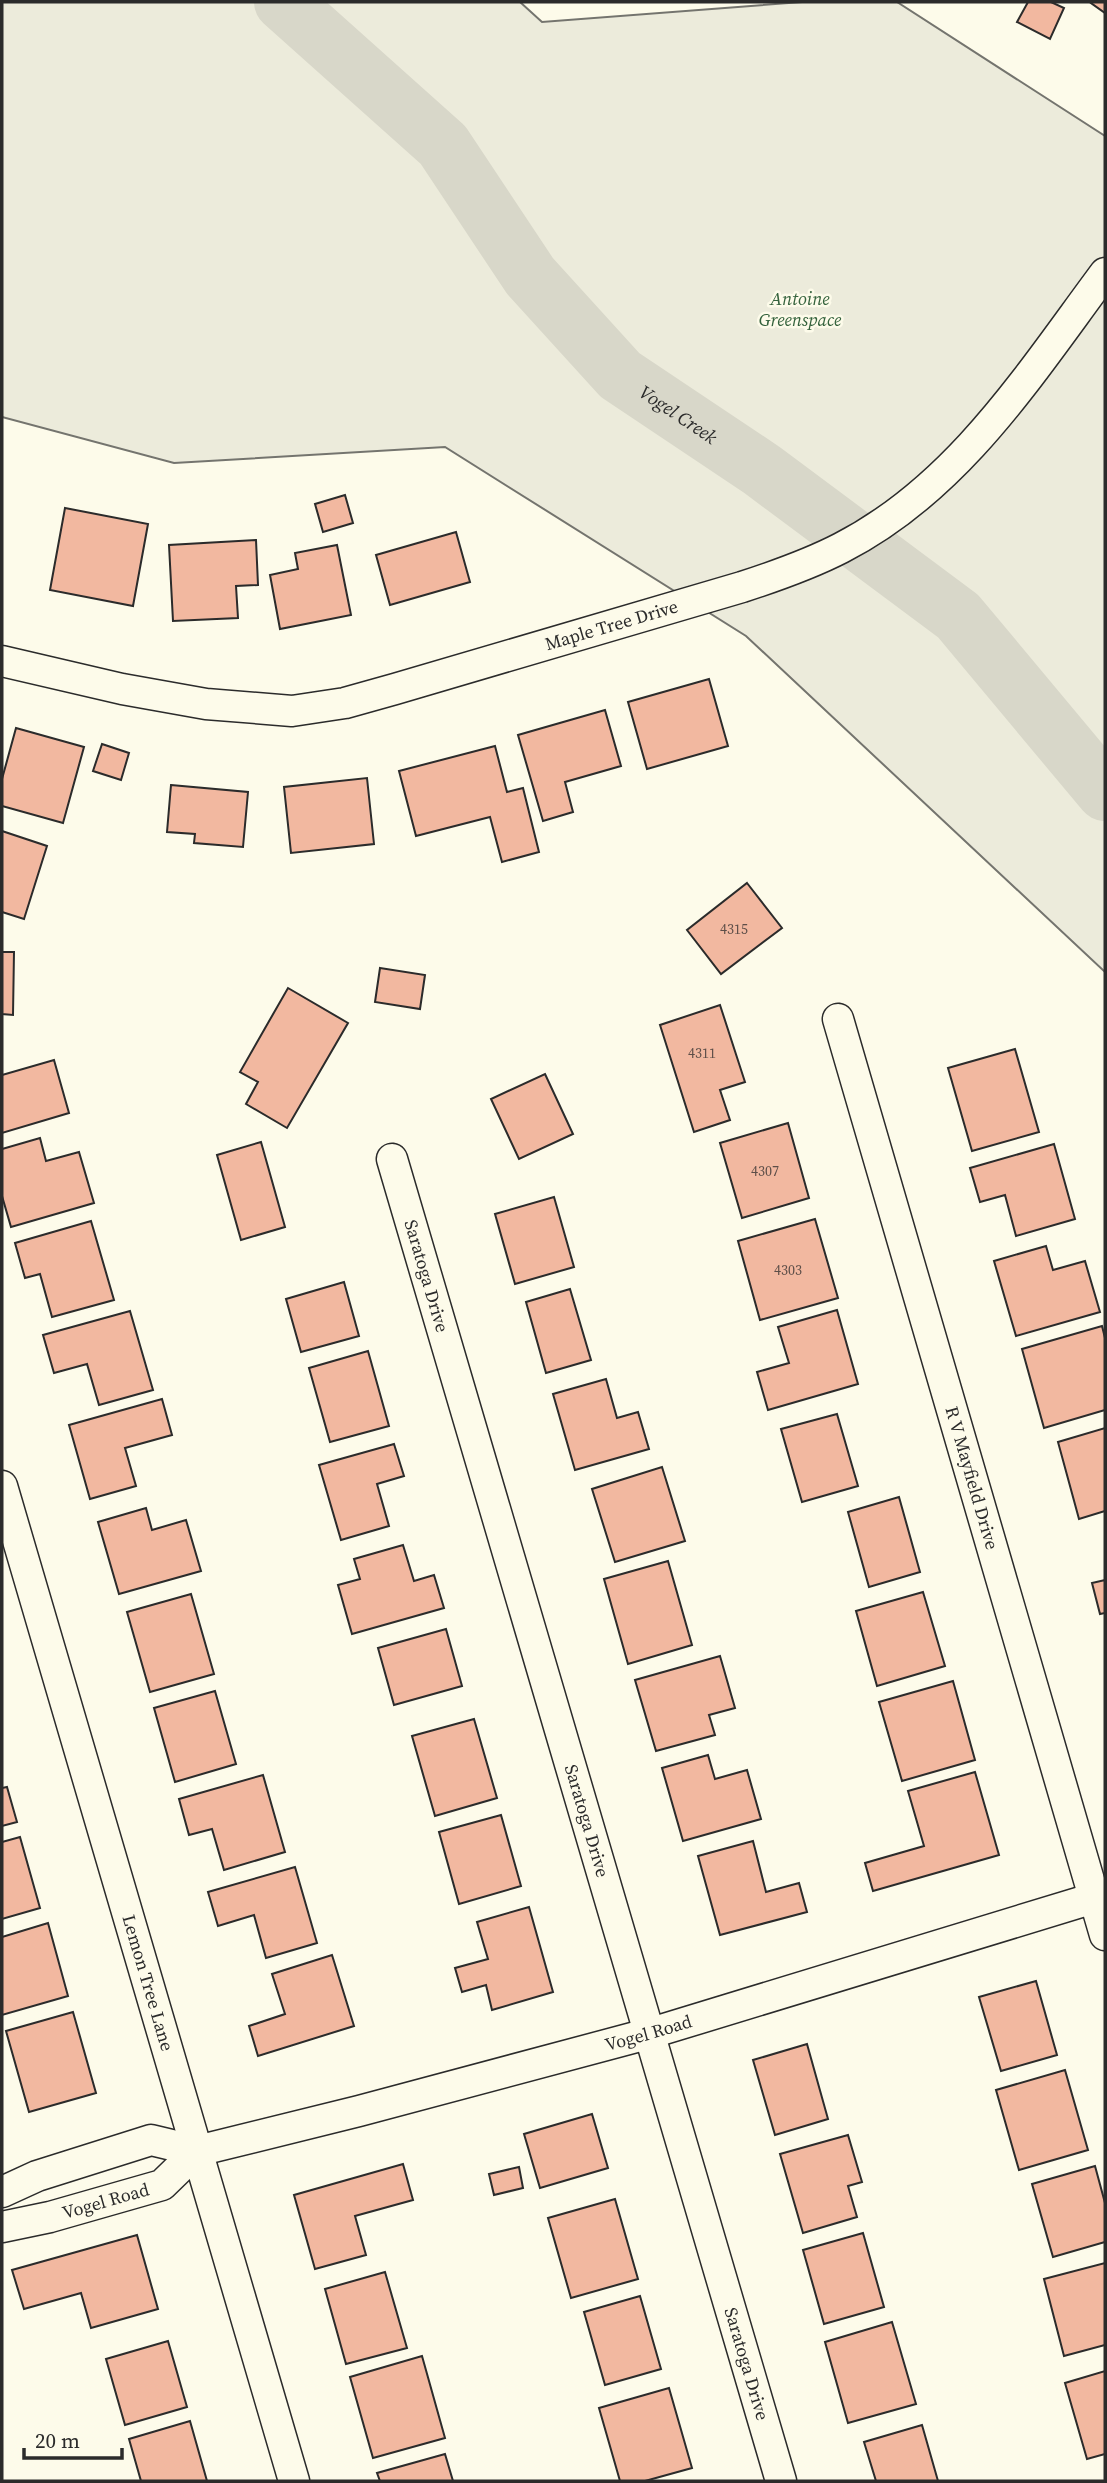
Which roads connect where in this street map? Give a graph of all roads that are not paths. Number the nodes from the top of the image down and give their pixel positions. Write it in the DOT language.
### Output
graph roads {
  1 [pos="1105,273"];
  2 [pos="2,661"];
  3 [pos="838,1020"];
  4 [pos="392,1159"];
  5 [pos="2,1486"];
  6 [pos="1094,1898"];
  7 [pos="1105,1935"];
  8 [pos="651,2033"];
  9 [pos="197,2151"];
  10 [pos="2,2192"];
  11 [pos="2,2227"];
  12 [pos="294,2481"];
  13 [pos="781,2481"];
  1 -- 2 [label="street, Maple Tree Drive"];
  3 -- 6 [label="street, R V Mayfield Drive"];
  4 -- 8 [label="street, Saratoga Drive"];
  5 -- 9 [label="street, Lemon Tree Lane"];
  6 -- 7 [label="street, R V Mayfield Drive"];
  6 -- 8 [label="street, Vogel Road"];
  8 -- 9 [label="street, Vogel Road"];
  8 -- 13 [label="street, Saratoga Drive"];
  9 -- 10 [label="street, Vogel Road"];
  9 -- 11 [label="street, Vogel Road"];
  9 -- 12 [label="street, Lemon Tree Lane"];
}
